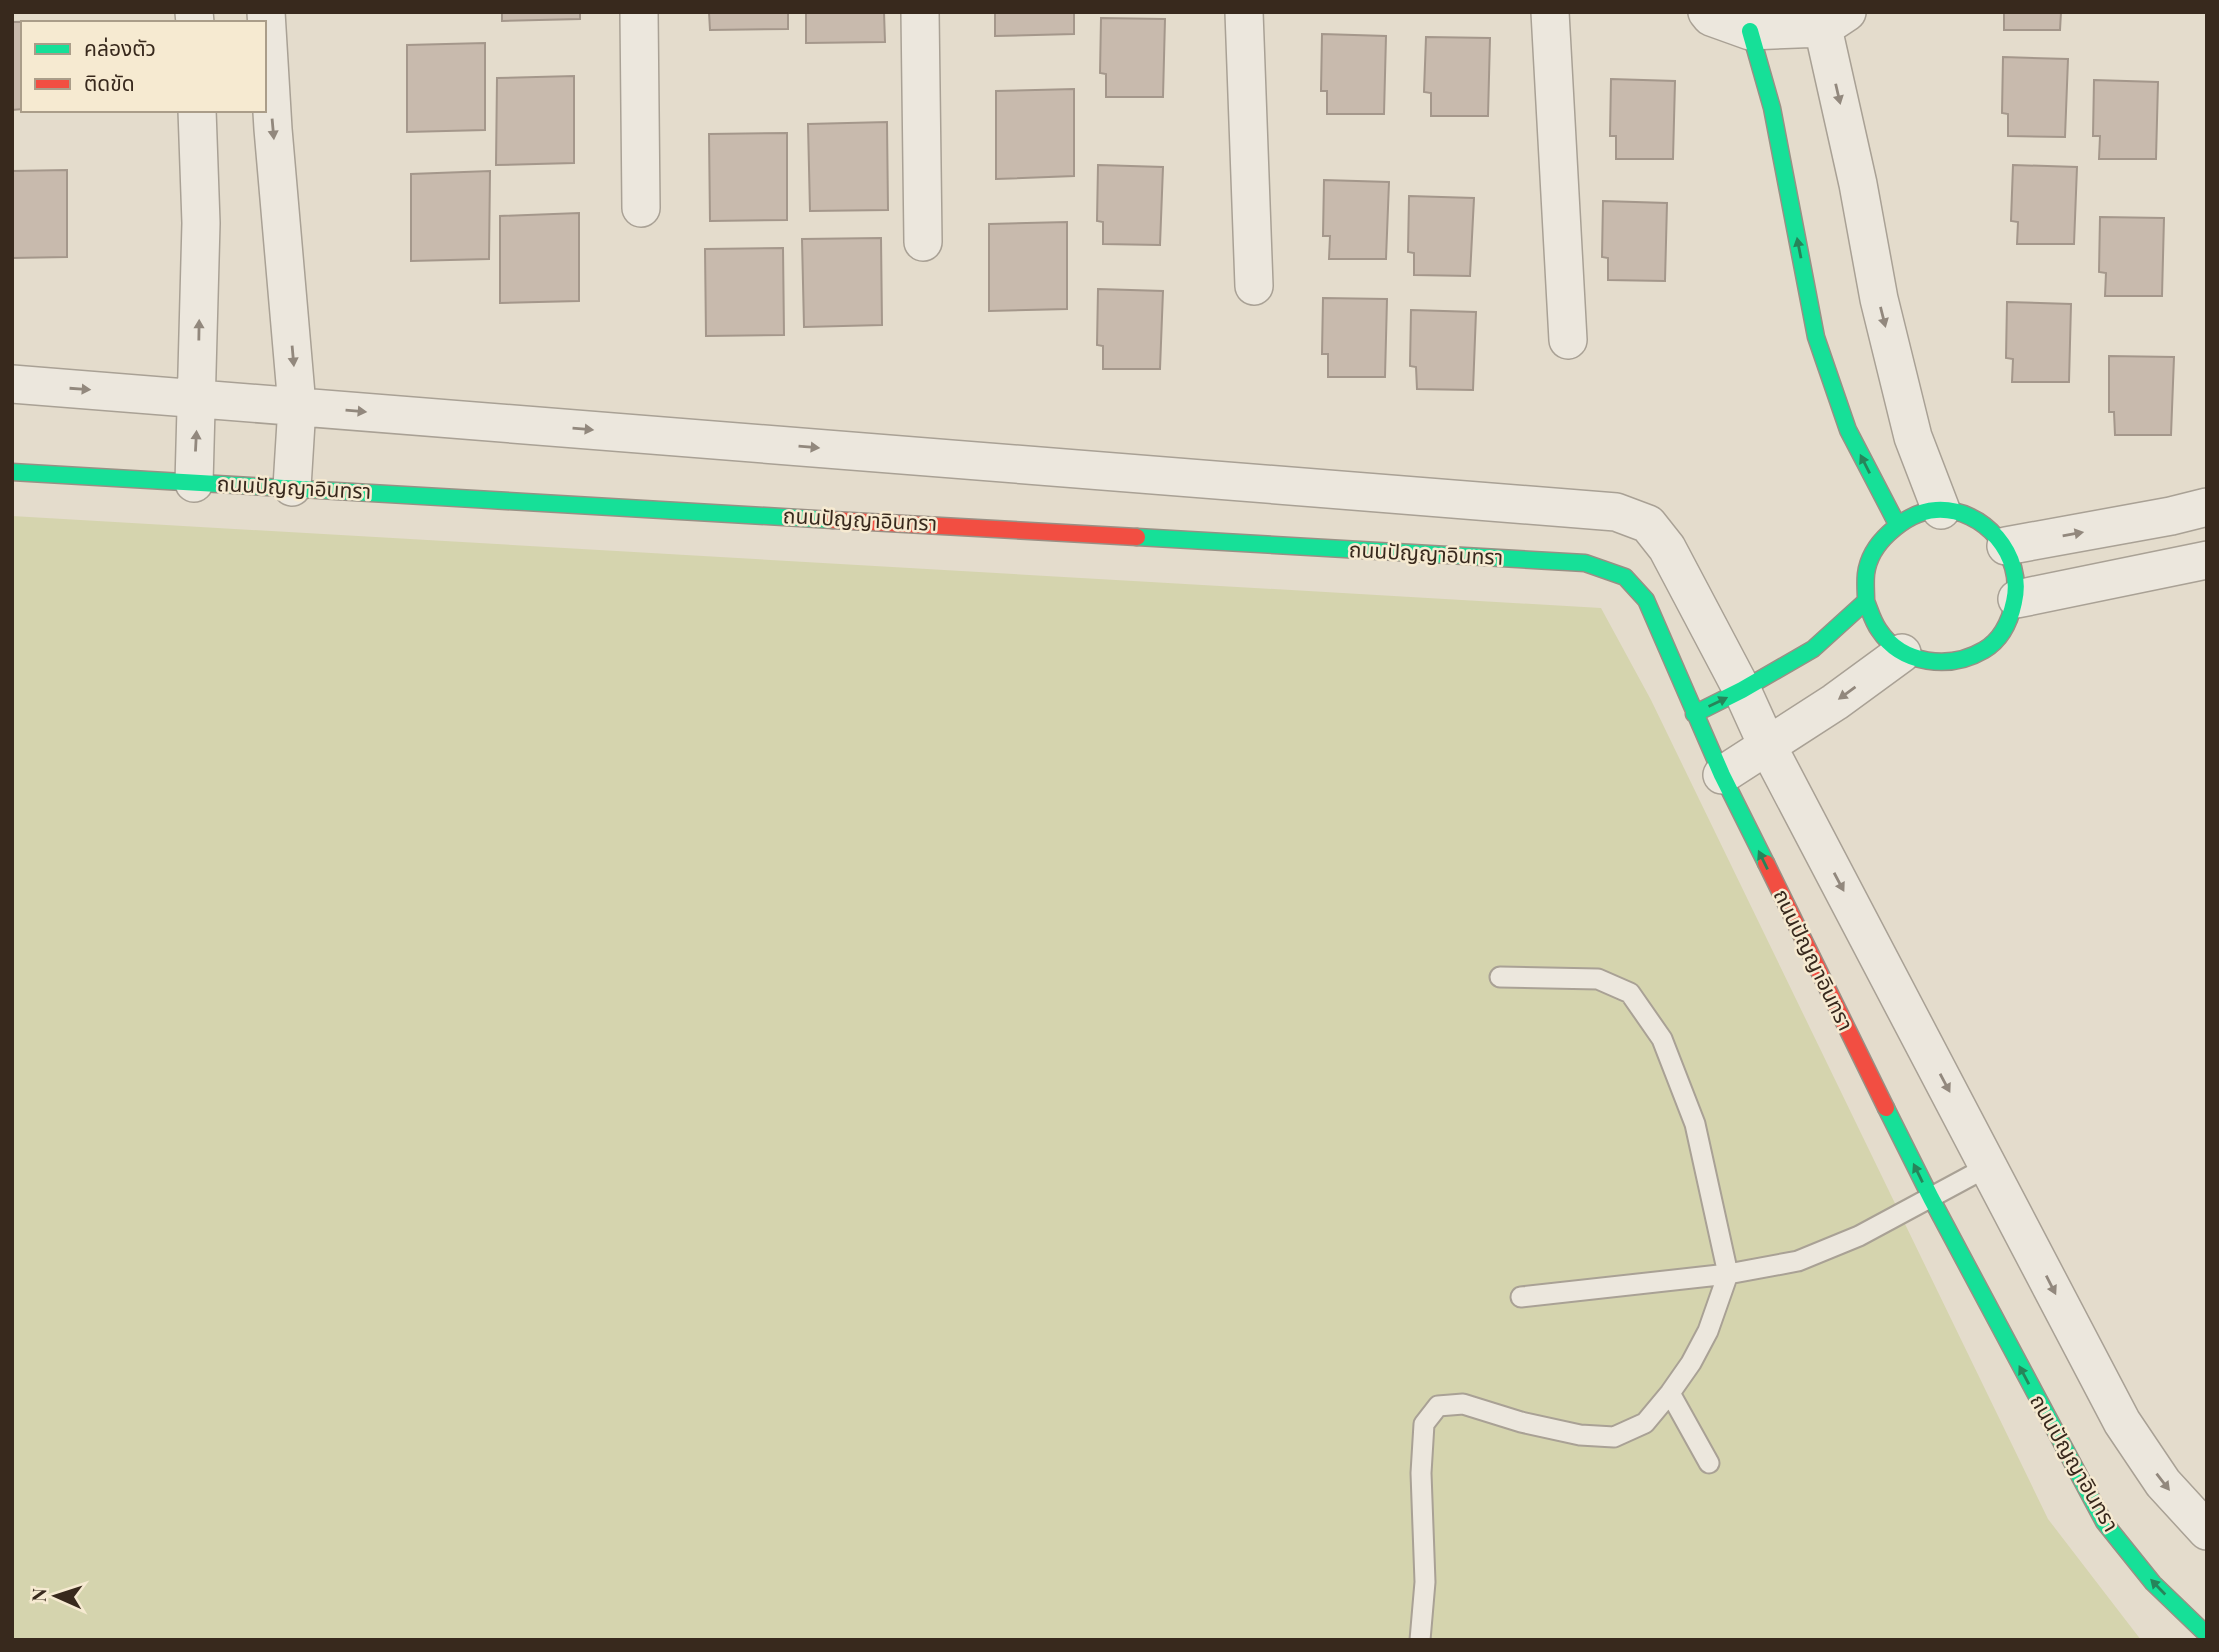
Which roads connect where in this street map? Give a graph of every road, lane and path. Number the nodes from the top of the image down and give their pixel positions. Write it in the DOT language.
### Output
graph roads {
  1 [pos="639,12"];
  2 [pos="920,12"];
  3 [pos="1244,12"];
  4 [pos="1550,12"];
  5 [pos="1707,12"];
  6 [pos="266,20"];
  7 [pos="1835,20"];
  8 [pos="1750,31"];
  9 [pos="197,112"];
  10 [pos="642,208"];
  11 [pos="923,242"];
  12 [pos="1254,286"];
  13 [pos="1568,340"];
  14 [pos="12,384"];
  15 [pos="197,398"];
  16 [pos="297,406"];
  17 [pos="12,472"];
  18 [pos="194,483"];
  19 [pos="292,487"];
  20 [pos="2207,507"];
  21 [pos="1941,510"];
  22 [pos="2146,520"];
  23 [pos="1897,524"];
  24 [pos="2006,546"];
  25 [pos="2207,560"];
  26 [pos="2157,570"];
  27 [pos="2017,599"];
  28 [pos="1866,601"];
  29 [pos="1902,653"];
  30 [pos="1742,690"];
  31 [pos="1694,714"];
  32 [pos="1767,745"];
  33 [pos="1721,775"];
  34 [pos="1500,977"];
  35 [pos="1989,1166"];
  36 [pos="1931,1198"];
  37 [pos="1728,1274"];
  38 [pos="1521,1297"];
  39 [pos="1670,1393"];
  40 [pos="1709,1462"];
  41 [pos="2207,1531"];
  42 [pos="2207,1634"];
  43 [pos="1420,1640"];
  1 -- 10 [label="street"];
  2 -- 11 [label="street"];
  3 -- 12 [label="street"];
  4 -- 13 [label="street"];
  5 -- 8 [label="street"];
  6 -- 16 [label="street, one-way"];
  7 -- 8 [label="street"];
  7 -- 21 [label="street, one-way"];
  23 -- 8 [label="street, one-way"];
  15 -- 9 [label="street, one-way"];
  14 -- 15 [label="street, one-way"];
  15 -- 16 [label="street"];
  18 -- 15 [label="street, one-way"];
  16 -- 19 [label="street"];
  16 -- 30 [label="street, one-way"];
  17 -- 18 [label="street, ถนนปัญญาอินทรา"];
  18 -- 19 [label="street, ถนนปัญญาอินทรา"];
  19 -- 31 [label="street, ถนนปัญญาอินทรา"];
  20 -- 22 [label="street"];
  21 -- 23 [label="street"];
  21 -- 24 [label="street"];
  24 -- 22 [label="street, one-way"];
  22 -- 26 [label="street"];
  23 -- 28 [label="street"];
  24 -- 27 [label="street"];
  25 -- 26 [label="street"];
  26 -- 27 [label="street"];
  27 -- 29 [label="street"];
  28 -- 29 [label="street"];
  28 -- 30 [label="street"];
  29 -- 32 [label="street, one-way"];
  31 -- 30 [label="street, one-way"];
  30 -- 32 [label="street"];
  31 -- 33 [label="street, ถนนปัญญาอินทรา"];
  32 -- 33 [label="street"];
  32 -- 35 [label="street, one-way"];
  36 -- 33 [label="street, ถนนปัญญาอินทรา, one-way"];
  34 -- 37 [label="lane"];
  35 -- 36 [label="lane"];
  35 -- 41 [label="street, one-way"];
  36 -- 37 [label="lane"];
  42 -- 36 [label="street, ถนนปัญญาอินทรา, one-way"];
  37 -- 38 [label="lane"];
  37 -- 39 [label="lane"];
  39 -- 40 [label="lane"];
  39 -- 43 [label="lane"];
}
